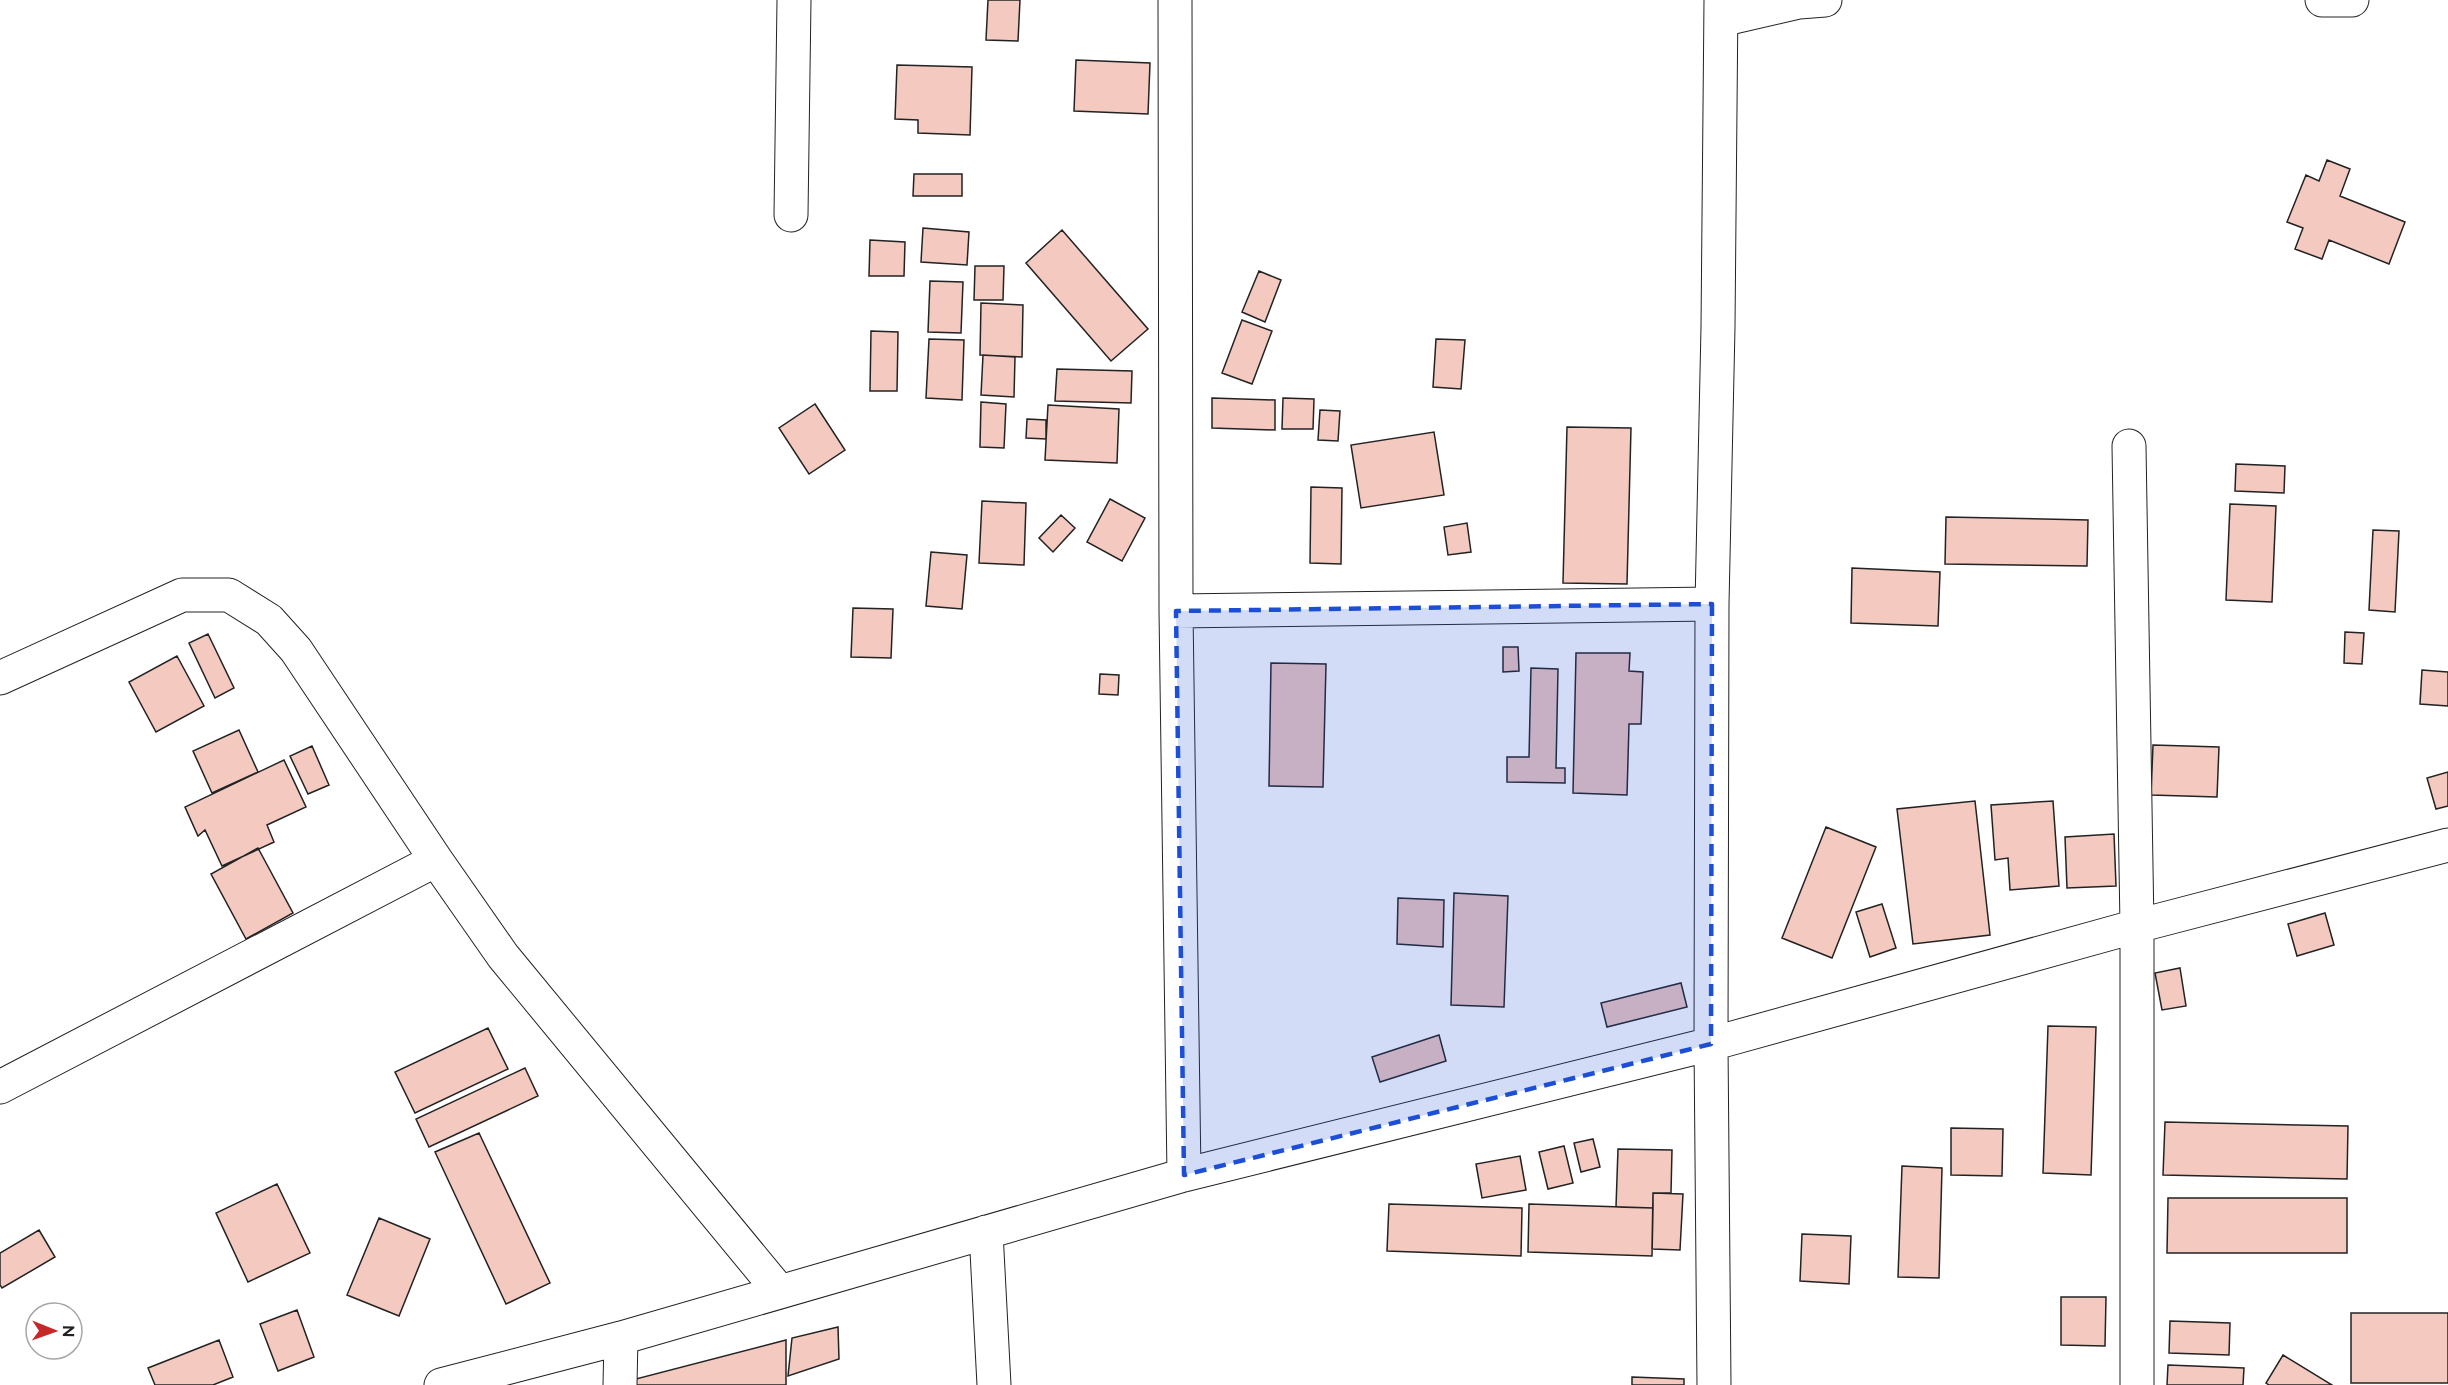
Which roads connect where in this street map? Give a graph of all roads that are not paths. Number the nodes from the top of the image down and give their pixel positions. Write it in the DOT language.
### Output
graph roads {
  1 [pos="794,0"];
  2 [pos="1175,0"];
  3 [pos="1825,0"];
  4 [pos="2322,0"];
  5 [pos="2352,0"];
  6 [pos="1721,10"];
  7 [pos="791,215"];
  8 [pos="2129,446"];
  9 [pos="1712,604"];
  10 [pos="1176,611"];
  11 [pos="0,678"];
  12 [pos="2448,845"];
  13 [pos="436,860"];
  14 [pos="2137,926"];
  15 [pos="1711,1044"];
  16 [pos="0,1087"];
  17 [pos="1184,1175"];
  18 [pos="986,1232"];
  19 [pos="780,1292"];
  20 [pos="621,1338"];
  21 [pos="441,1385"];
  22 [pos="620,1385"];
  23 [pos="994,1385"];
  24 [pos="1714,1385"];
  25 [pos="2137,1385"];
  1 -- 7 [label="street"];
  2 -- 10 [label="street"];
  3 -- 6 [label="street"];
  4 -- 5 [label="street"];
  6 -- 9 [label="street"];
  8 -- 14 [label="street"];
  9 -- 10 [label="street"];
  9 -- 15 [label="street"];
  10 -- 17 [label="street"];
  11 -- 13 [label="street"];
  12 -- 14 [label="street"];
  13 -- 16 [label="street"];
  13 -- 19 [label="street"];
  14 -- 15 [label="street"];
  14 -- 25 [label="street"];
  15 -- 17 [label="street"];
  15 -- 24 [label="street"];
  17 -- 18 [label="street"];
  18 -- 19 [label="street"];
  18 -- 23 [label="street"];
  19 -- 20 [label="street"];
  20 -- 21 [label="street"];
  20 -- 22 [label="street"];
}
